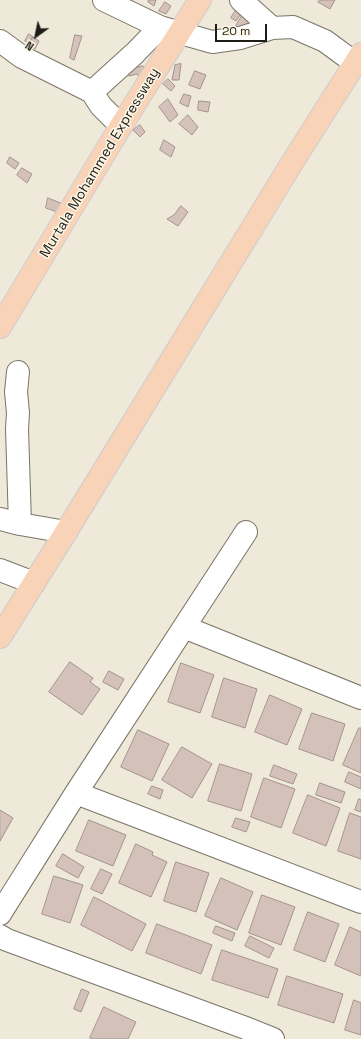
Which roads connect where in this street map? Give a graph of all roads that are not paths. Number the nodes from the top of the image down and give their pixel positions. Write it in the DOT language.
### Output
graph roads {
  1 [pos="104,0"];
  2 [pos="200,0"];
  3 [pos="241,0"];
  4 [pos="160,27"];
  5 [pos="272,28"];
  6 [pos="180,33"];
  7 [pos="0,41"];
  8 [pos="358,59"];
  9 [pos="92,92"];
  10 [pos="121,126"];
  11 [pos="0,327"];
  12 [pos="18,372"];
  13 [pos="5,520"];
  14 [pos="66,532"];
  15 [pos="246,532"];
  16 [pos="0,570"];
  17 [pos="34,583"];
  18 [pos="184,627"];
  19 [pos="0,637"];
  20 [pos="361,698"];
  21 [pos="76,793"];
  22 [pos="361,902"];
  23 [pos="0,914"];
  24 [pos="0,936"];
  25 [pos="273,1039"];
  1 -- 4 [label="street"];
  2 -- 6 [label="main road, Murtala Mohammed Expressway"];
  3 -- 5 [label="street"];
  4 -- 6 [label="street"];
  4 -- 9 [label="street"];
  5 -- 6 [label="street"];
  5 -- 8 [label="street"];
  6 -- 10 [label="main road, Murtala Mohammed Expressway"];
  7 -- 9 [label="street"];
  8 -- 14 [label="main road"];
  9 -- 10 [label="street"];
  10 -- 11 [label="main road, Murtala Mohammed Expressway"];
  12 -- 13 [label="street"];
  13 -- 14 [label="street"];
  14 -- 17 [label="main road"];
  15 -- 18 [label="street"];
  16 -- 17 [label="street"];
  17 -- 19 [label="main road"];
  18 -- 20 [label="street"];
  18 -- 21 [label="street"];
  21 -- 22 [label="street"];
  21 -- 23 [label="street"];
  24 -- 25 [label="street"];
}
